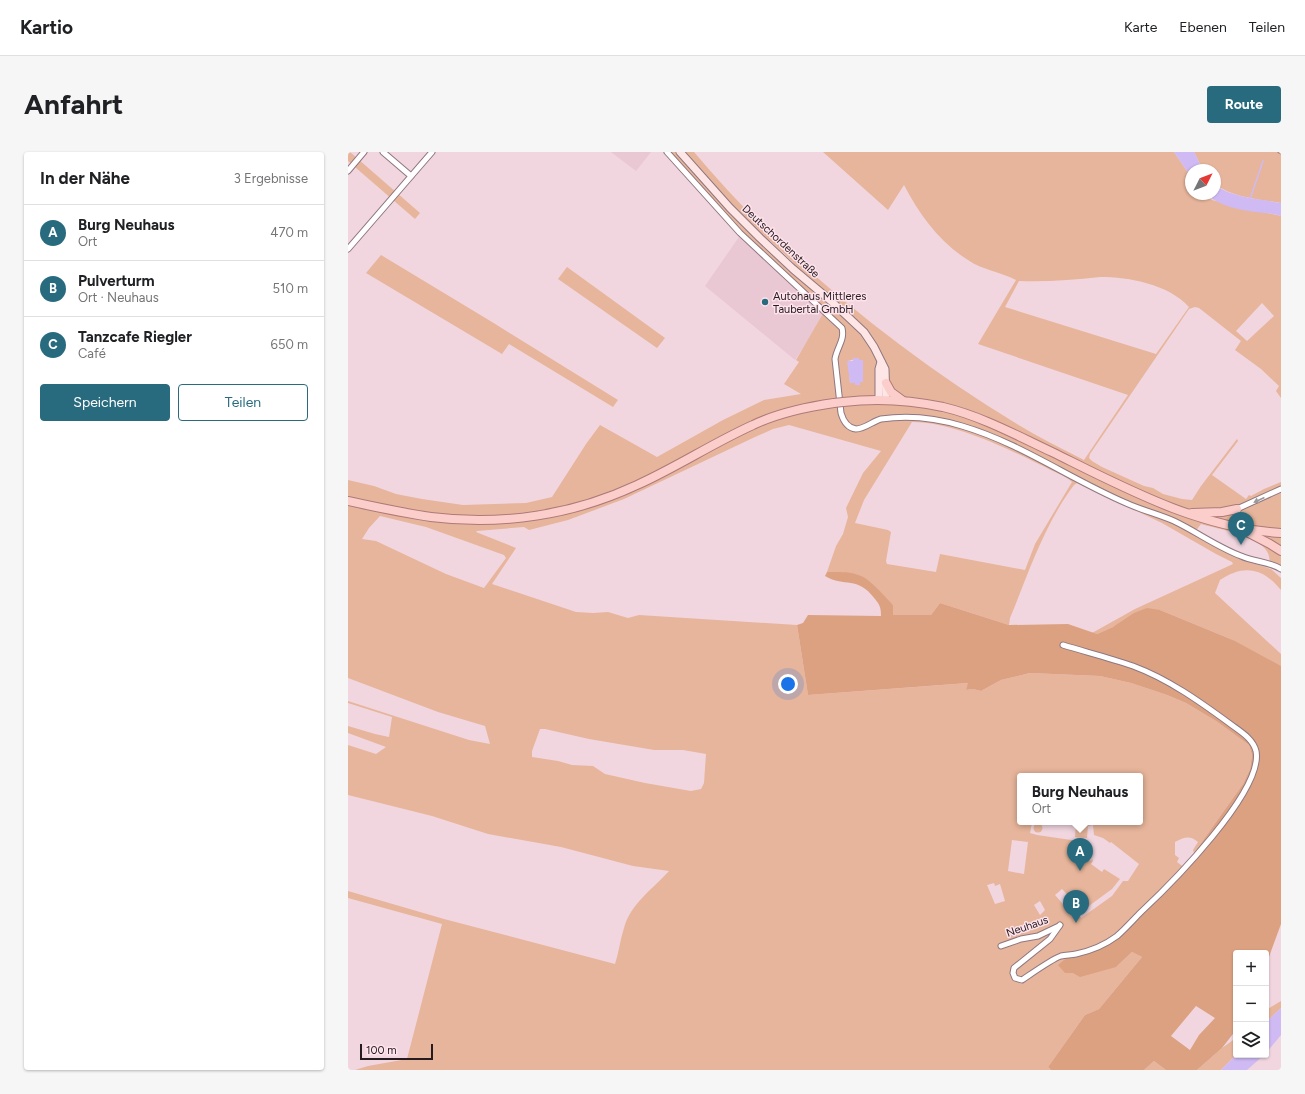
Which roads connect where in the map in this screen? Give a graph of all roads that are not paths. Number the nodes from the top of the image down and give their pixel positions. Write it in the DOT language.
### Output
graph roads {
  1 [pos="364,152"];
  2 [pos="383,152"];
  3 [pos="432,152"];
  4 [pos="667,152"];
  5 [pos="680,152"];
  6 [pos="348,171"];
  7 [pos="411,176"];
  8 [pos="348,249"];
  9 [pos="881,362"];
  10 [pos="886,383"];
  11 [pos="883,400"];
  12 [pos="903,401"];
  13 [pos="1281,489"];
  14 [pos="348,501"];
  15 [pos="1237,509"];
  16 [pos="1183,513"];
  17 [pos="1239,528"];
  18 [pos="1281,533"];
  19 [pos="1281,551"];
  20 [pos="1281,569"];
  21 [pos="1063,645"];
  22 [pos="1001,946"];
  1 -- 6 [label="street"];
  2 -- 7 [label="street"];
  3 -- 7 [label="street"];
  4 -- 20 [label="street"];
  5 -- 9 [label="street, Deutschordenstraße"];
  7 -- 8 [label="street"];
  9 -- 10 [label="street, Deutschordenstraße"];
  9 -- 11 [label="street, Deutschordenstraße"];
  10 -- 11 [label="street, Deutschordenstraße"];
  10 -- 12 [label="main road"];
  11 -- 12 [label="main road"];
  11 -- 14 [label="main road, bridge"];
  12 -- 16 [label="main road"];
  13 -- 15 [label="street, one-way"];
  15 -- 16 [label="main road"];
  16 -- 17 [label="main road"];
  17 -- 18 [label="main road"];
  17 -- 19 [label="main road"];
  21 -- 22 [label="street, Neuhaus"];
}
